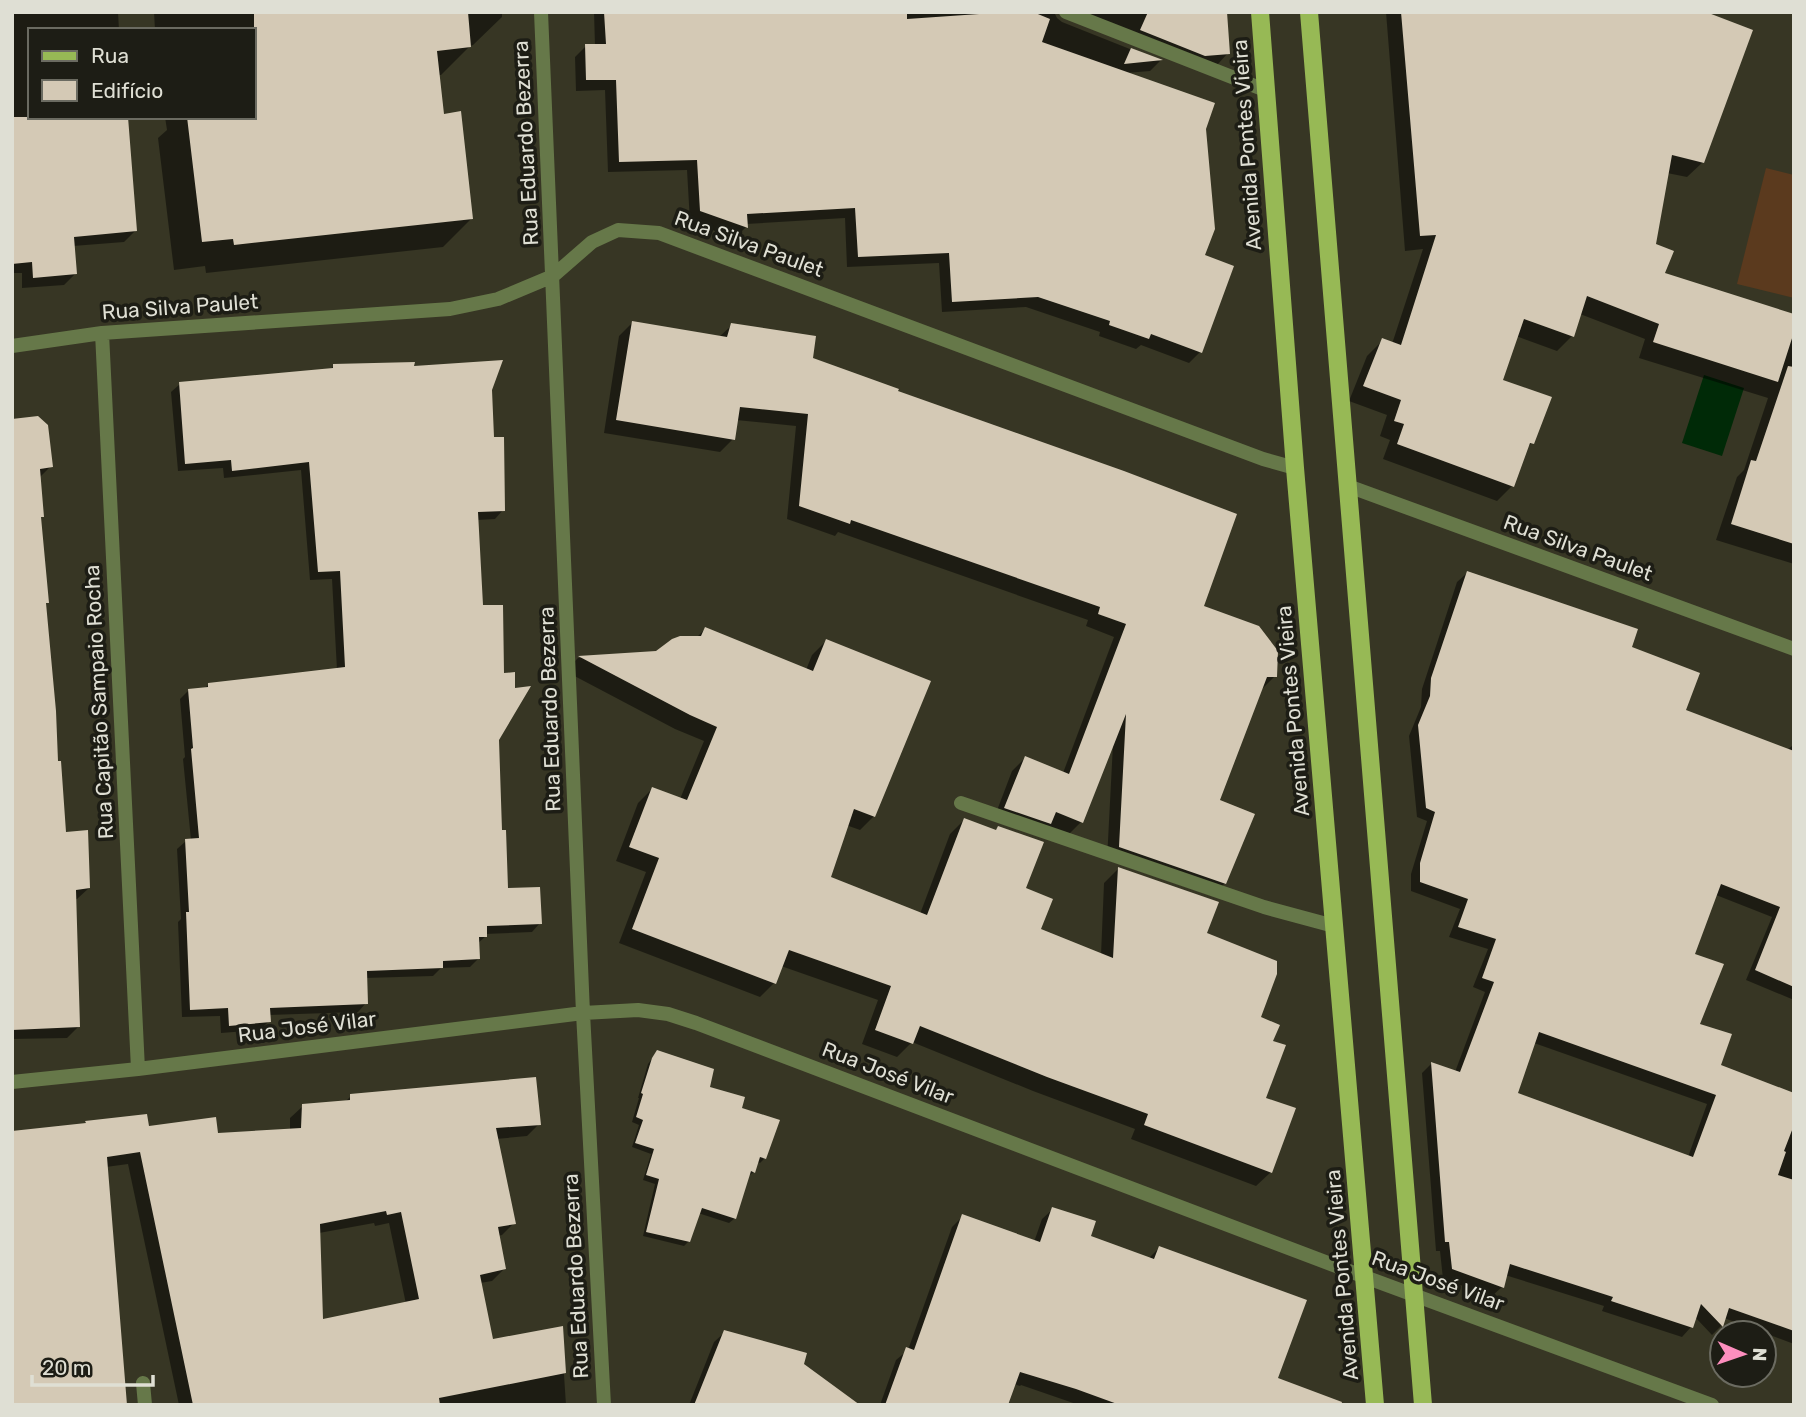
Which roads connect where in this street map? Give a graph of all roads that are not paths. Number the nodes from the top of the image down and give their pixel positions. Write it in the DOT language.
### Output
graph roads {
  1 [pos="541,12"];
  2 [pos="1066,12"];
  3 [pos="1260,12"];
  4 [pos="1309,12"];
  5 [pos="1265,90"];
  6 [pos="553,276"];
  7 [pos="102,333"];
  8 [pos="12,345"];
  9 [pos="1295,468"];
  10 [pos="1348,486"];
  11 [pos="1794,649"];
  12 [pos="961,803"];
  13 [pos="1334,926"];
  14 [pos="583,1013"];
  15 [pos="138,1069"];
  16 [pos="12,1082"];
  17 [pos="1365,1277"];
  18 [pos="1414,1294"];
  19 [pos="143,1383"];
  20 [pos="145,1405"];
  21 [pos="604,1405"];
  22 [pos="1375,1405"];
  23 [pos="1423,1405"];
  24 [pos="1712,1405"];
  1 -- 6 [label="street, Rua Eduardo Bezerra"];
  2 -- 5 [label="street"];
  3 -- 5 [label="main road, Avenida Pontes Vieira"];
  4 -- 10 [label="main road"];
  5 -- 9 [label="main road, Avenida Pontes Vieira"];
  6 -- 7 [label="street, Rua Silva Paulet"];
  6 -- 9 [label="street, Rua Silva Paulet"];
  6 -- 14 [label="street, Rua Eduardo Bezerra"];
  7 -- 8 [label="street, Rua Silva Paulet"];
  7 -- 15 [label="street, Rua Capitão Sampaio Rocha"];
  9 -- 13 [label="main road, Avenida Pontes Vieira"];
  10 -- 11 [label="street, Rua Silva Paulet"];
  10 -- 18 [label="main road"];
  12 -- 13 [label="street"];
  13 -- 17 [label="main road, Avenida Pontes Vieira"];
  14 -- 15 [label="street, Rua José Vilar"];
  14 -- 17 [label="street, Rua José Vilar"];
  14 -- 21 [label="street, Rua Eduardo Bezerra"];
  15 -- 16 [label="street, Rua José Vilar"];
  17 -- 18 [label="street, Rua José Vilar"];
  17 -- 22 [label="main road, Avenida Pontes Vieira"];
  18 -- 23 [label="main road"];
  18 -- 24 [label="street, Rua José Vilar"];
  19 -- 20 [label="street"];
}
